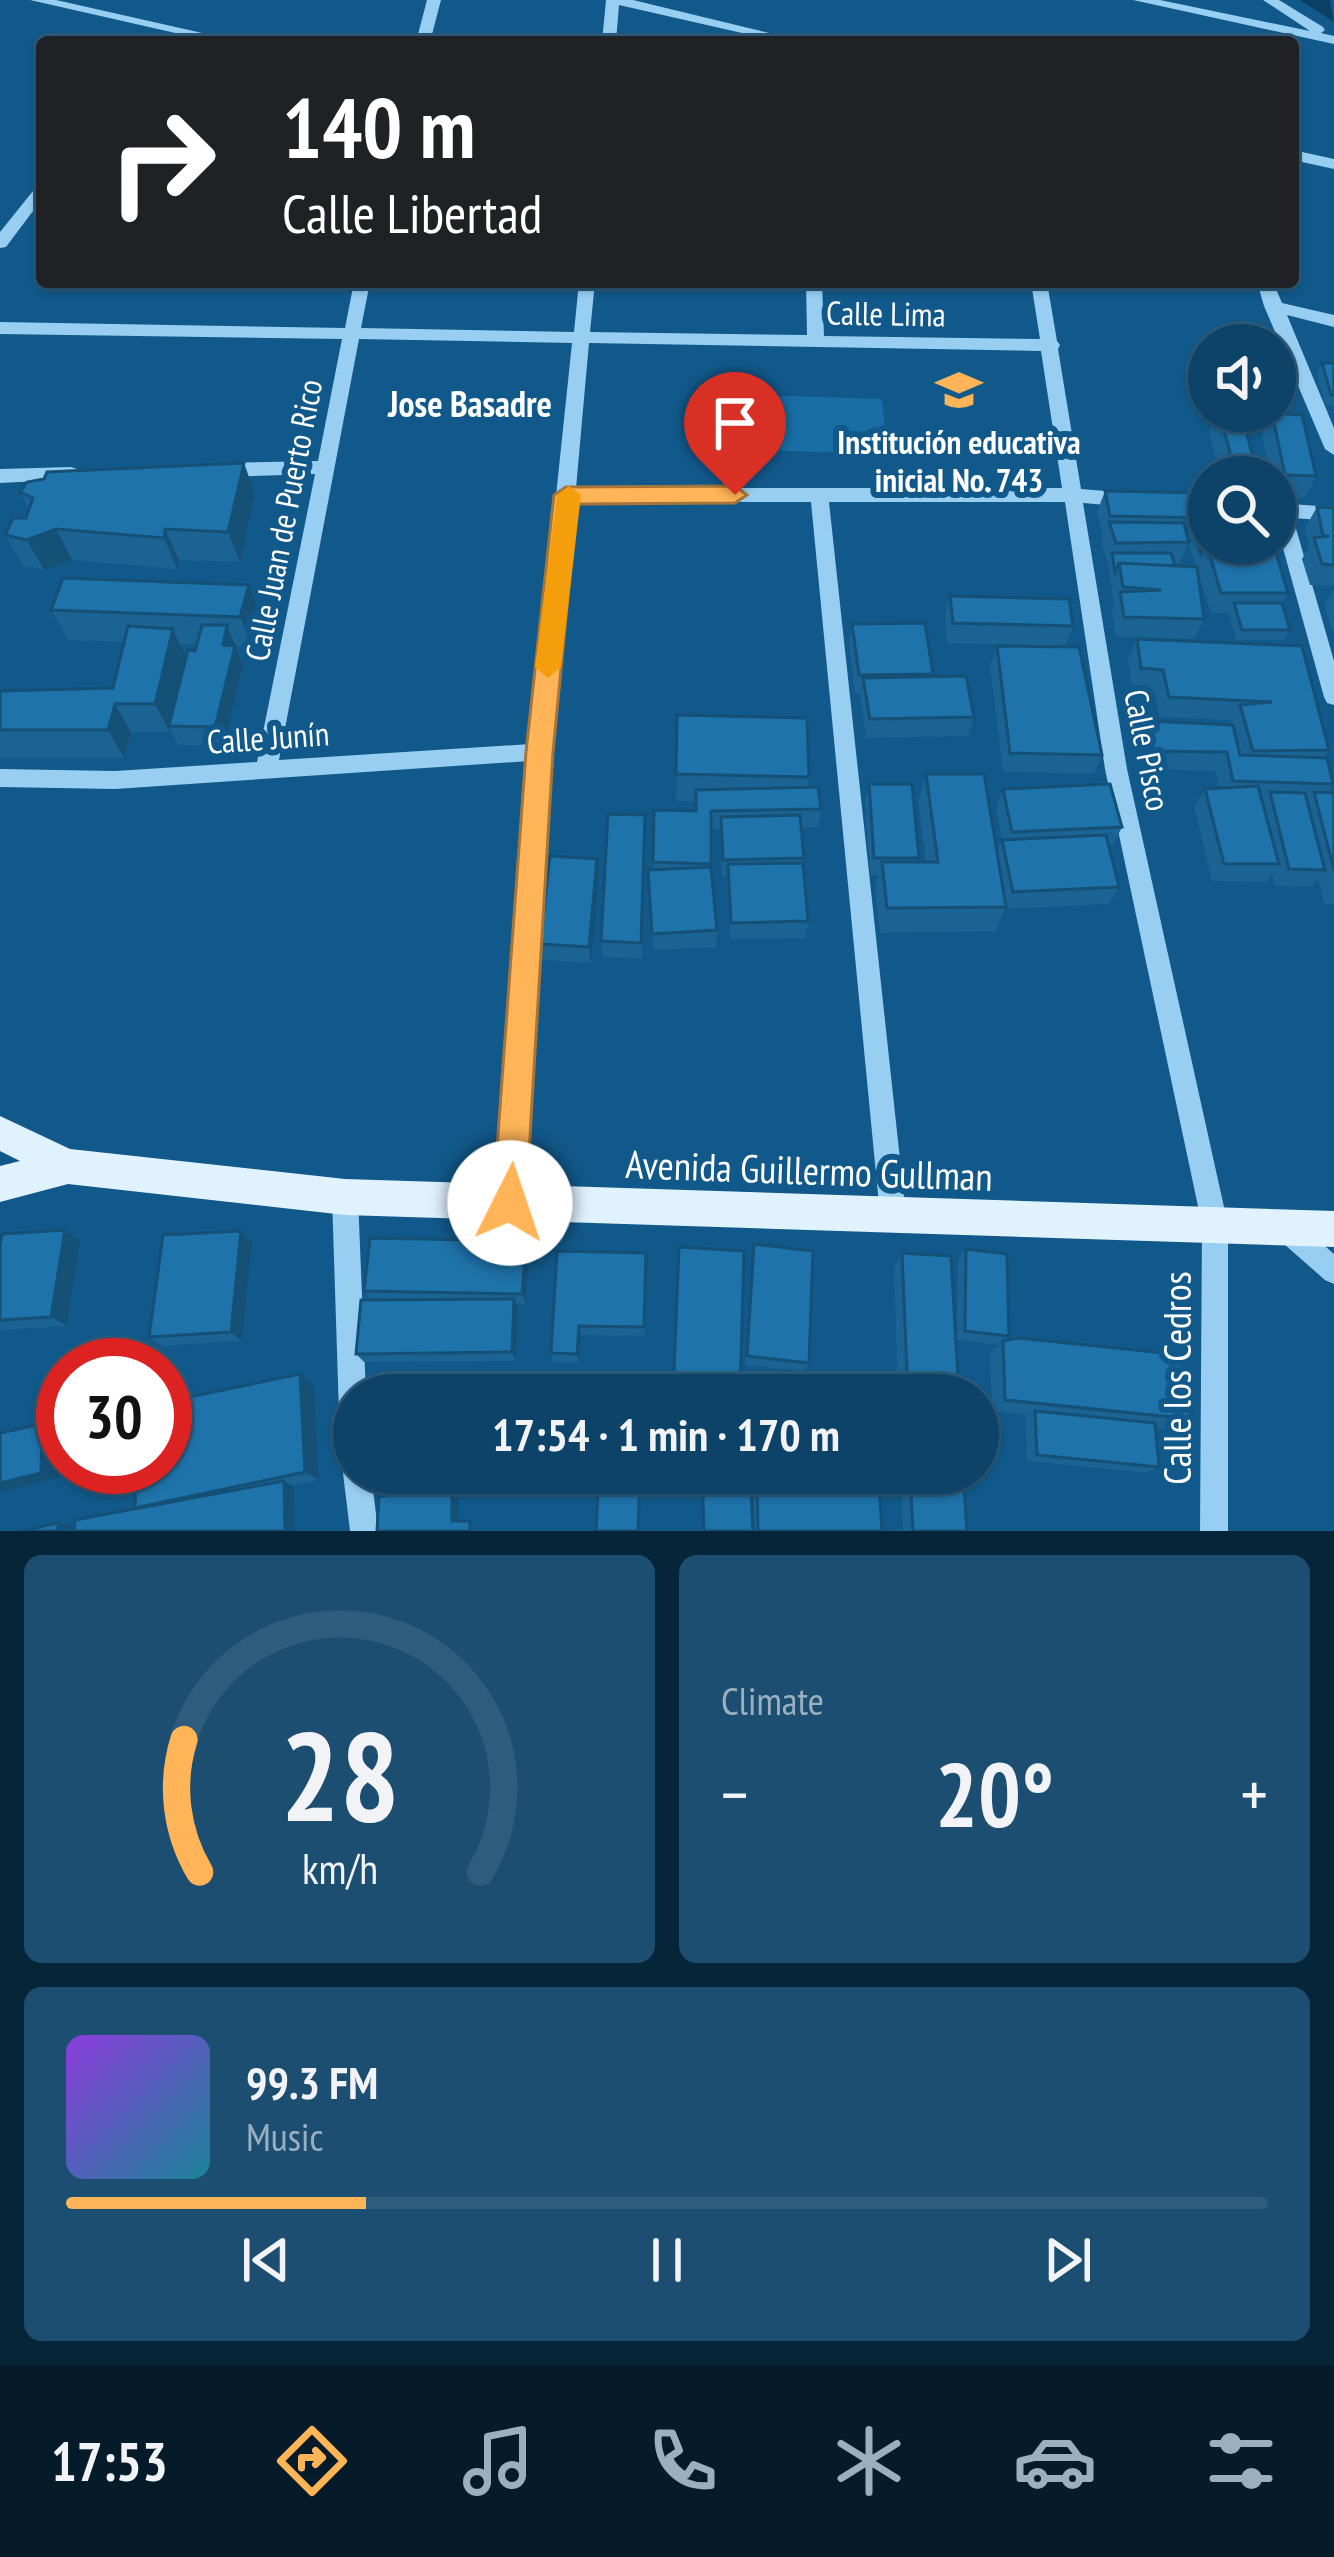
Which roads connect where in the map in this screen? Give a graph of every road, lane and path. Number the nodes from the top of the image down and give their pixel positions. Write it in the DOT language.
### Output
graph roads {
  1 [pos="37,0"];
  2 [pos="434,0"];
  3 [pos="614,0"];
  4 [pos="1140,0"];
  5 [pos="1270,0"];
  6 [pos="169,28"];
  7 [pos="163,36"];
  8 [pos="207,36"];
  9 [pos="425,36"];
  10 [pos="610,36"];
  11 [pos="773,36"];
  12 [pos="1333,40"];
  13 [pos="1299,155"];
  14 [pos="1334,164"];
  15 [pos="36,197"];
  16 [pos="0,243"];
  17 [pos="360,288"];
  18 [pos="586,288"];
  19 [pos="814,288"];
  20 [pos="1040,288"];
  21 [pos="1267,288"];
  22 [pos="1272,307"];
  23 [pos="1334,321"];
  24 [pos="0,328"];
  25 [pos="349,334"];
  26 [pos="582,338"];
  27 [pos="816,342"];
  28 [pos="1052,345"];
  29 [pos="1334,448"];
  30 [pos="324,467"];
  31 [pos="208,470"];
  32 [pos="92,473"];
  33 [pos="0,476"];
  34 [pos="819,494"];
  35 [pos="566,495"];
  36 [pos="1070,495"];
  37 [pos="1163,502"];
  38 [pos="1296,511"];
  39 [pos="1334,514"];
  40 [pos="1295,564"];
  41 [pos="1334,697"];
  42 [pos="540,752"];
  43 [pos="266,771"];
  44 [pos="0,778"];
  45 [pos="0,1132"];
  46 [pos="68,1166"];
  47 [pos="0,1184"];
  48 [pos="345,1197"];
  49 [pos="510,1203"];
  50 [pos="893,1215"];
  51 [pos="1215,1225"];
  52 [pos="1284,1228"];
  53 [pos="1334,1229"];
  54 [pos="1334,1271"];
  55 [pos="351,1374"];
  56 [pos="360,1494"];
  57 [pos="364,1531"];
  58 [pos="1214,1531"];
  1 -- 6 [label="street"];
  2 -- 9 [label="street"];
  3 -- 10 [label="street"];
  3 -- 11 [label="street"];
  4 -- 12 [label="street"];
  5 -- 12 [label="street"];
  6 -- 7 [label="street"];
  6 -- 8 [label="street"];
  13 -- 14 [label="street"];
  15 -- 16 [label="street"];
  17 -- 25 [label="street, Calle Juan de Puerto Rico"];
  18 -- 26 [label="street"];
  19 -- 27 [label="street"];
  20 -- 28 [label="street, Calle Pisco"];
  21 -- 22 [label="street"];
  22 -- 23 [label="street"];
  22 -- 29 [label="street"];
  24 -- 25 [label="street, Calle Lima"];
  25 -- 26 [label="street, Calle Lima"];
  25 -- 30 [label="street, Calle Juan de Puerto Rico"];
  26 -- 27 [label="street, Calle Lima"];
  26 -- 35 [label="street"];
  27 -- 28 [label="street, Calle Lima"];
  28 -- 36 [label="street, Calle Pisco"];
  30 -- 31 [label="street"];
  30 -- 43 [label="street, Calle Juan de Puerto Rico"];
  32 -- 33 [label="street"];
  34 -- 35 [label="street"];
  34 -- 36 [label="street"];
  34 -- 50 [label="street"];
  35 -- 42 [label="street"];
  36 -- 37 [label="street"];
  36 -- 51 [label="street, Calle Pisco"];
  38 -- 39 [label="street"];
  40 -- 41 [label="street"];
  42 -- 43 [label="street, Calle Junín"];
  42 -- 49 [label="street"];
  43 -- 44 [label="street, Calle Junín"];
  45 -- 46 [label="main road, Avenida Guillermo Gullman"];
  46 -- 47 [label="main road, Avenida Guillermo Gullman"];
  46 -- 48 [label="main road, Avenida Guillermo Gullman"];
  48 -- 49 [label="main road, Avenida Guillermo Gullman"];
  48 -- 55 [label="street"];
  49 -- 50 [label="main road, Avenida Guillermo Gullman"];
  50 -- 51 [label="main road, Avenida Guillermo Gullman"];
  51 -- 52 [label="main road, Avenida Guillermo Gullman"];
  51 -- 58 [label="street, Calle los Cedros"];
  52 -- 53 [label="main road, Avenida Guillermo Gullman"];
  52 -- 54 [label="street"];
  56 -- 57 [label="street"];
}
